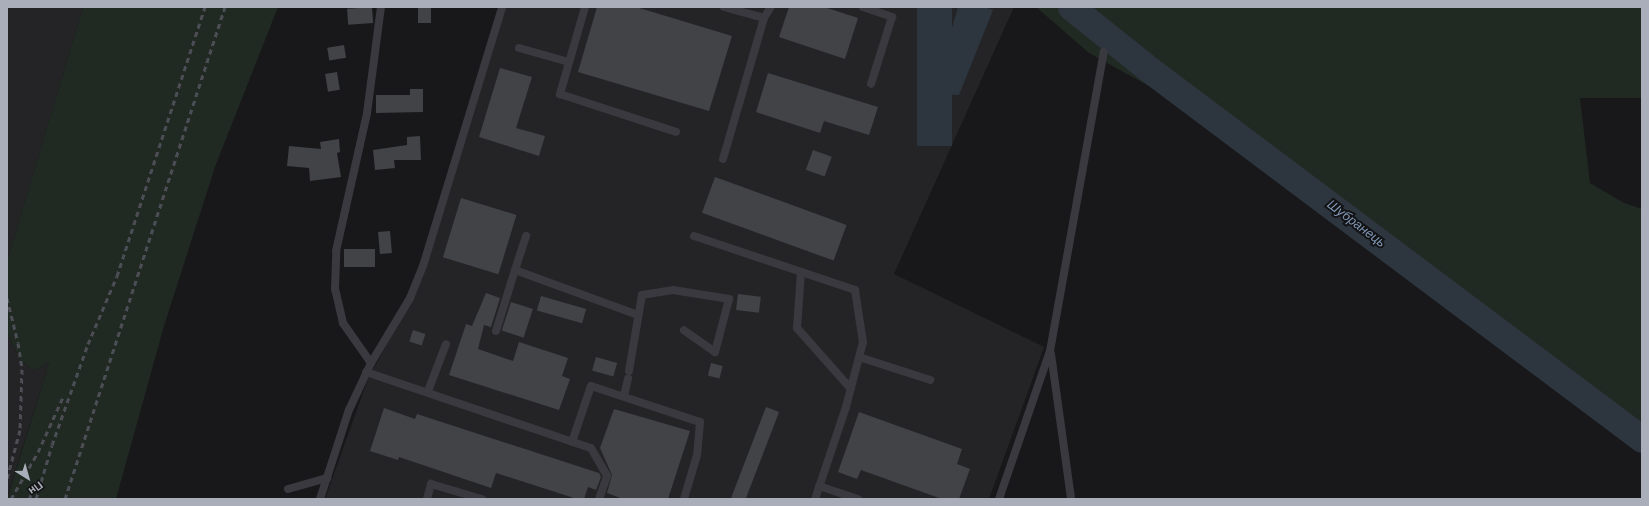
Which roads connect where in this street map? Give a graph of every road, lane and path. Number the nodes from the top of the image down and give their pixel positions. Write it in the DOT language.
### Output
graph roads {
  1 [pos="381,7"];
  2 [pos="502,7"];
  3 [pos="585,7"];
  4 [pos="724,7"];
  5 [pos="771,7"];
  6 [pos="863,7"];
  7 [pos="764,18"];
  8 [pos="519,48"];
  9 [pos="1104,52"];
  10 [pos="569,62"];
  11 [pos="871,84"];
  12 [pos="676,132"];
  13 [pos="723,159"];
  14 [pos="526,236"];
  15 [pos="694,236"];
  16 [pos="515,270"];
  17 [pos="801,272"];
  18 [pos="638,315"];
  19 [pos="684,330"];
  20 [pos="496,331"];
  21 [pos="446,344"];
  22 [pos="1050,351"];
  23 [pos="859,356"];
  24 [pos="371,363"];
  25 [pos="366,372"];
  26 [pos="930,380"];
  27 [pos="851,389"];
  28 [pos="428,391"];
  29 [pos="624,396"];
  30 [pos="572,442"];
  31 [pos="327,478"];
  32 [pos="819,486"];
  33 [pos="288,489"];
  34 [pos="320,499"];
  35 [pos="427,499"];
  36 [pos="482,499"];
  37 [pos="599,499"];
  38 [pos="684,499"];
  39 [pos="815,499"];
  40 [pos="856,499"];
  41 [pos="998,499"];
  42 [pos="1070,499"];
  1 -- 24 [label="lane"];
  2 -- 24 [label="lane"];
  3 -- 10 [label="lane"];
  4 -- 7 [label="lane"];
  5 -- 7 [label="lane"];
  6 -- 11 [label="lane"];
  7 -- 13 [label="lane"];
  8 -- 10 [label="lane"];
  9 -- 22 [label="lane"];
  10 -- 12 [label="lane"];
  14 -- 16 [label="lane"];
  15 -- 17 [label="lane"];
  16 -- 18 [label="lane"];
  16 -- 20 [label="lane"];
  17 -- 23 [label="lane"];
  17 -- 27 [label="lane"];
  18 -- 19 [label="lane"];
  18 -- 29 [label="lane"];
  21 -- 28 [label="lane"];
  22 -- 41 [label="lane"];
  22 -- 42 [label="lane"];
  23 -- 26 [label="lane"];
  23 -- 27 [label="lane"];
  24 -- 25 [label="lane"];
  25 -- 28 [label="lane"];
  25 -- 31 [label="lane"];
  27 -- 32 [label="lane"];
  28 -- 30 [label="lane"];
  29 -- 30 [label="lane"];
  29 -- 38 [label="lane"];
  30 -- 37 [label="lane"];
  31 -- 33 [label="lane"];
  31 -- 34 [label="lane"];
  32 -- 39 [label="lane"];
  32 -- 40 [label="lane"];
  35 -- 36 [label="lane"];
}
